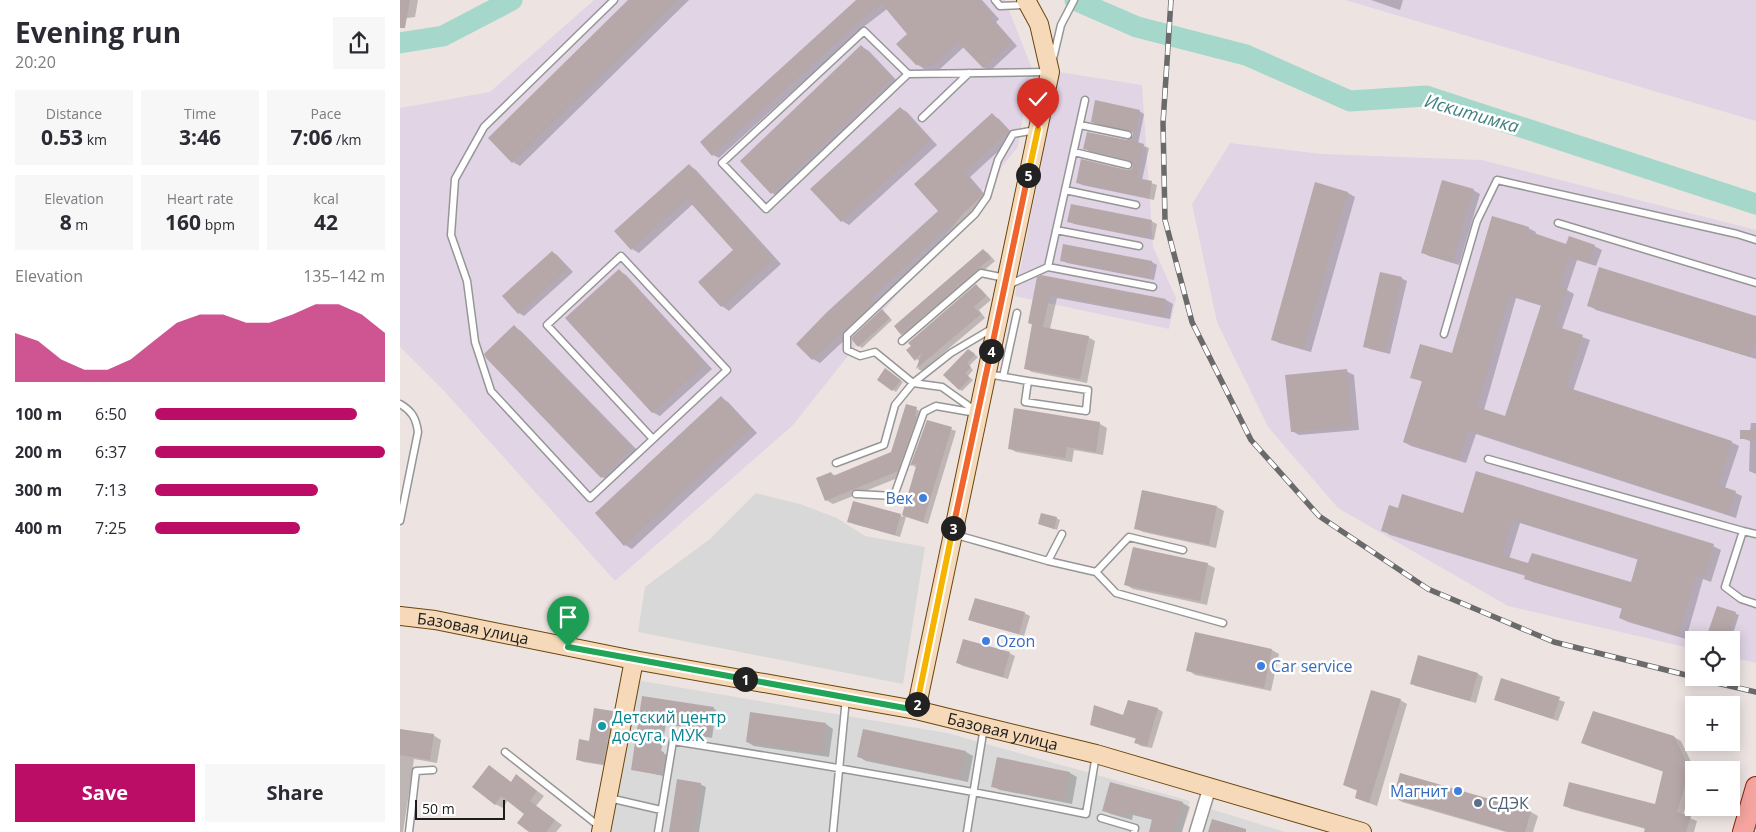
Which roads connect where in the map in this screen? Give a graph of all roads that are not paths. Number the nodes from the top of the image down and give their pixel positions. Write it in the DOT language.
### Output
graph roads {
  1 [pos="614,0"];
  2 [pos="995,0"];
  3 [pos="1074,0"];
  4 [pos="1028,2"];
  5 [pos="1050,72"];
  6 [pos="969,73"];
  7 [pos="908,74"];
  8 [pos="1085,100"];
  9 [pos="922,118"];
  10 [pos="1080,125"];
  11 [pos="1038,129"];
  12 [pos="1128,135"];
  13 [pos="1074,152"];
  14 [pos="1128,164"];
  15 [pos="1065,190"];
  16 [pos="1136,205"];
  17 [pos="1558,223"];
  18 [pos="1056,230"];
  19 [pos="1756,240"];
  20 [pos="1139,246"];
  21 [pos="1048,267"];
  22 [pos="1005,282"];
  23 [pos="1756,283"];
  24 [pos="1154,287"];
  25 [pos="1017,313"];
  26 [pos="996,326"];
  27 [pos="1444,334"];
  28 [pos="902,341"];
  29 [pos="994,375"];
  30 [pos="1028,381"];
  31 [pos="913,383"];
  32 [pos="400,404"];
  33 [pos="978,413"];
  34 [pos="653,439"];
  35 [pos="1488,459"];
  36 [pos="836,463"];
  37 [pos="856,494"];
  38 [pos="400,521"];
  39 [pos="1743,531"];
  40 [pos="952,534"];
  41 [pos="1062,534"];
  42 [pos="1756,534"];
  43 [pos="1183,550"];
  44 [pos="1048,561"];
  45 [pos="1096,572"];
  46 [pos="1756,604"];
  47 [pos="400,616"];
  48 [pos="1223,623"];
  49 [pos="634,660"];
  50 [pos="846,697"];
  51 [pos="916,710"];
  52 [pos="985,726"];
  53 [pos="505,752"];
  54 [pos="1096,754"];
  55 [pos="839,767"];
  56 [pos="434,770"];
  57 [pos="1210,786"];
  58 [pos="1756,787"];
  59 [pos="973,791"];
  60 [pos="608,798"];
  61 [pos="662,810"];
  62 [pos="1101,818"];
  63 [pos="602,830"];
  64 [pos="409,832"];
  65 [pos="658,832"];
  66 [pos="833,832"];
  67 [pos="967,832"];
  68 [pos="1134,832"];
  69 [pos="1196,832"];
  70 [pos="1362,832"];
  71 [pos="1743,832"];
  1 -- 34 [label="lane"];
  2 -- 4 [label="lane"];
  3 -- 5 [label="lane"];
  4 -- 5 [label="main road"];
  5 -- 6 [label="lane"];
  5 -- 11 [label="main road"];
  6 -- 7 [label="lane"];
  6 -- 9 [label="lane"];
  7 -- 7 [label="lane"];
  8 -- 10 [label="lane"];
  10 -- 12 [label="lane"];
  10 -- 13 [label="lane"];
  11 -- 22 [label="main road"];
  11 -- 31 [label="lane"];
  13 -- 14 [label="lane"];
  13 -- 15 [label="lane"];
  15 -- 16 [label="lane"];
  15 -- 18 [label="lane"];
  17 -- 23 [label="lane"];
  18 -- 20 [label="lane"];
  18 -- 21 [label="lane"];
  19 -- 27 [label="lane"];
  21 -- 22 [label="lane"];
  21 -- 24 [label="lane"];
  22 -- 26 [label="main road"];
  22 -- 28 [label="lane"];
  25 -- 29 [label="lane"];
  26 -- 29 [label="main road"];
  26 -- 31 [label="lane"];
  29 -- 30 [label="lane"];
  29 -- 33 [label="main road"];
  30 -- 30 [label="lane"];
  31 -- 33 [label="lane"];
  31 -- 36 [label="lane"];
  32 -- 38 [label="lane"];
  33 -- 37 [label="lane"];
  33 -- 40 [label="main road"];
  34 -- 34 [label="lane"];
  35 -- 39 [label="lane"];
  39 -- 42 [label="lane"];
  39 -- 46 [label="lane"];
  40 -- 44 [label="lane"];
  40 -- 51 [label="main road"];
  41 -- 44 [label="lane"];
  43 -- 45 [label="lane"];
  44 -- 45 [label="lane"];
  45 -- 48 [label="lane"];
  47 -- 49 [label="main road, Базовая улица"];
  49 -- 50 [label="main road, Базовая улица"];
  49 -- 60 [label="main road"];
  50 -- 51 [label="main road, Базовая улица"];
  50 -- 55 [label="lane"];
  51 -- 52 [label="main road, Базовая улица"];
  52 -- 54 [label="main road, Базовая улица"];
  52 -- 59 [label="lane"];
  53 -- 63 [label="lane"];
  54 -- 57 [label="main road, Базовая улица"];
  54 -- 59 [label="lane"];
  55 -- 59 [label="lane"];
  55 -- 61 [label="lane"];
  55 -- 66 [label="lane"];
  56 -- 64 [label="lane"];
  57 -- 69 [label="street"];
  57 -- 70 [label="main road, Базовая улица"];
  58 -- 71 [label="main road"];
  59 -- 67 [label="lane"];
  60 -- 61 [label="lane"];
  60 -- 63 [label="main road"];
  61 -- 65 [label="lane"];
  62 -- 68 [label="lane"];
}
